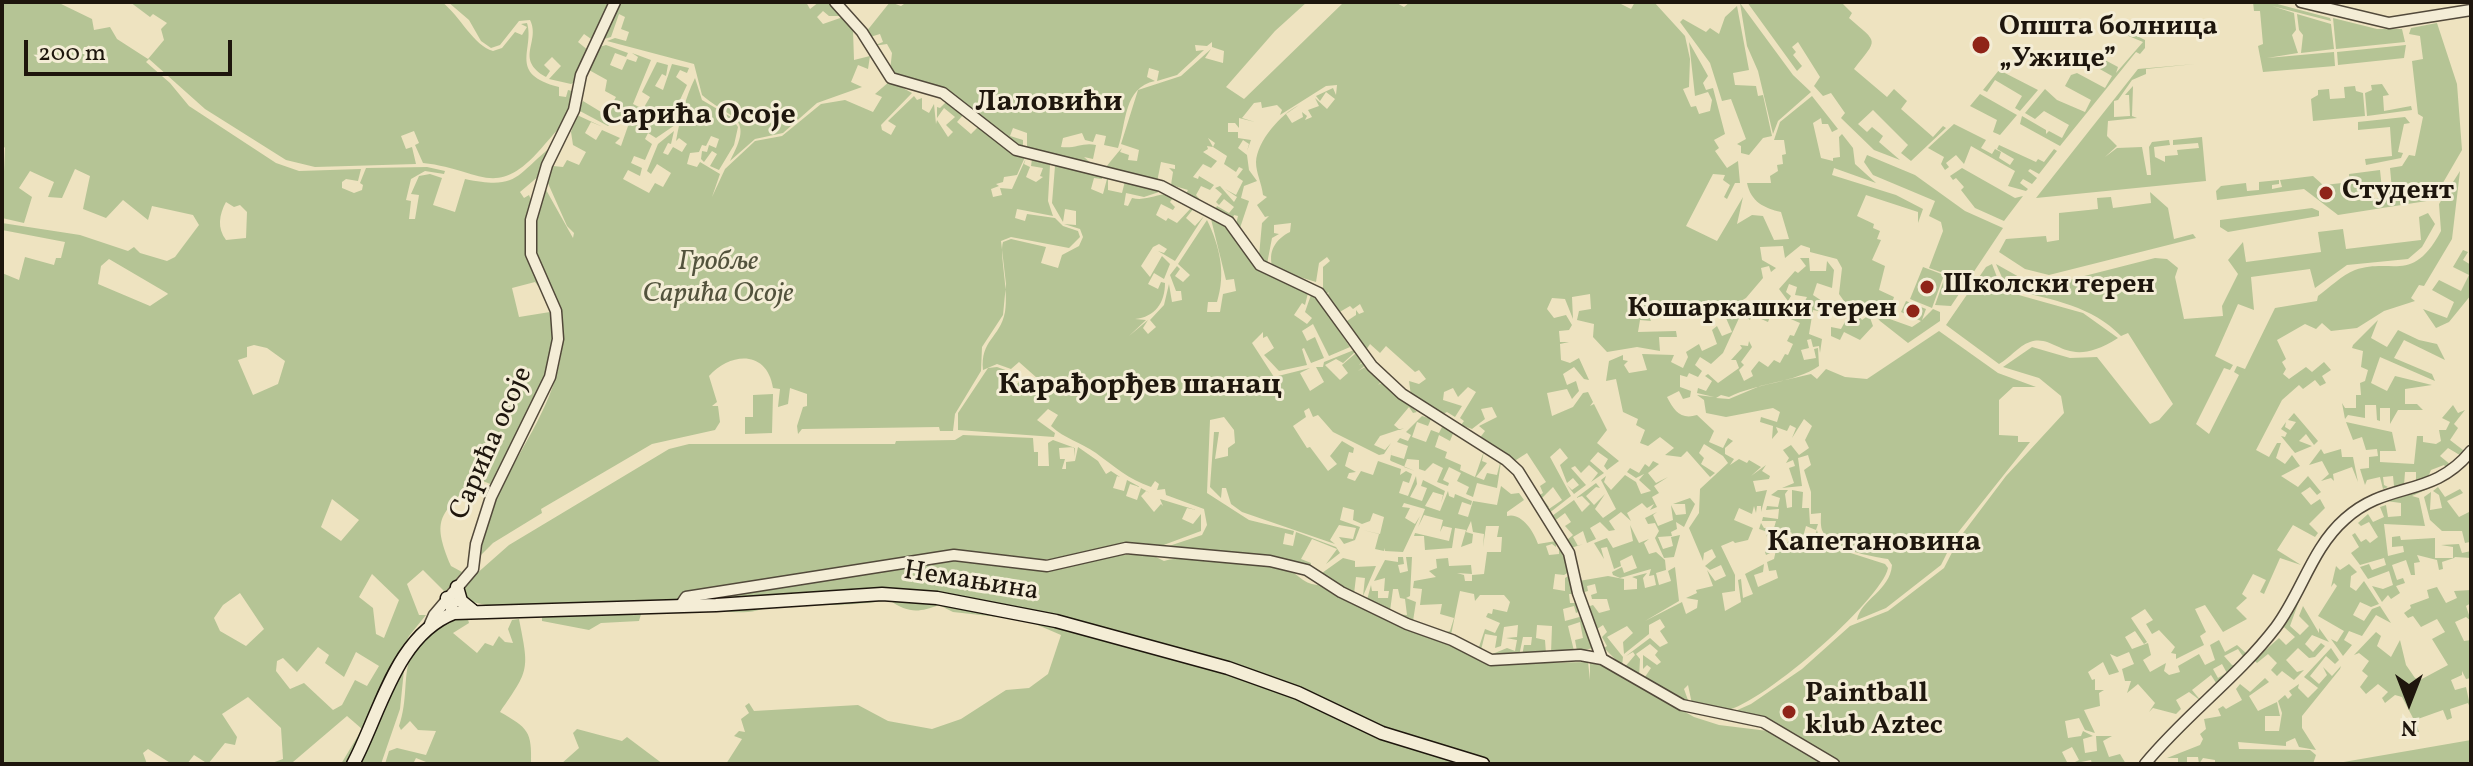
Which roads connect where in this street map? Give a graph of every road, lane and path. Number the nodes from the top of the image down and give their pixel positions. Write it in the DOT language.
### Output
graph roads {
  1 [pos="615,2"];
  2 [pos="835,2"];
  3 [pos="2301,2"];
  4 [pos="2471,10"];
  5 [pos="2471,451"];
  6 [pos="457,587"];
  7 [pos="447,598"];
  8 [pos="680,606"];
  9 [pos="472,610"];
  10 [pos="454,613"];
  11 [pos="430,624"];
  12 [pos="1602,659"];
  13 [pos="353,764"];
  14 [pos="1483,764"];
  15 [pos="1834,764"];
  16 [pos="2145,764"];
  1 -- 6 [label="street, Сарића осоје"];
  2 -- 12 [label="street"];
  3 -- 4 [label="street"];
  5 -- 16 [label="street"];
  6 -- 7 [label="street, Сарића осоје"];
  6 -- 9 [label="main road"];
  7 -- 10 [label="main road"];
  7 -- 11 [label="street, Сарића осоје"];
  8 -- 9 [label="main road, Немањина"];
  8 -- 12 [label="street"];
  8 -- 14 [label="main road, Немањина"];
  9 -- 10 [label="main road, Немањина"];
  10 -- 11 [label="main road, Немањина"];
  11 -- 13 [label="main road"];
  12 -- 15 [label="street"];
}
